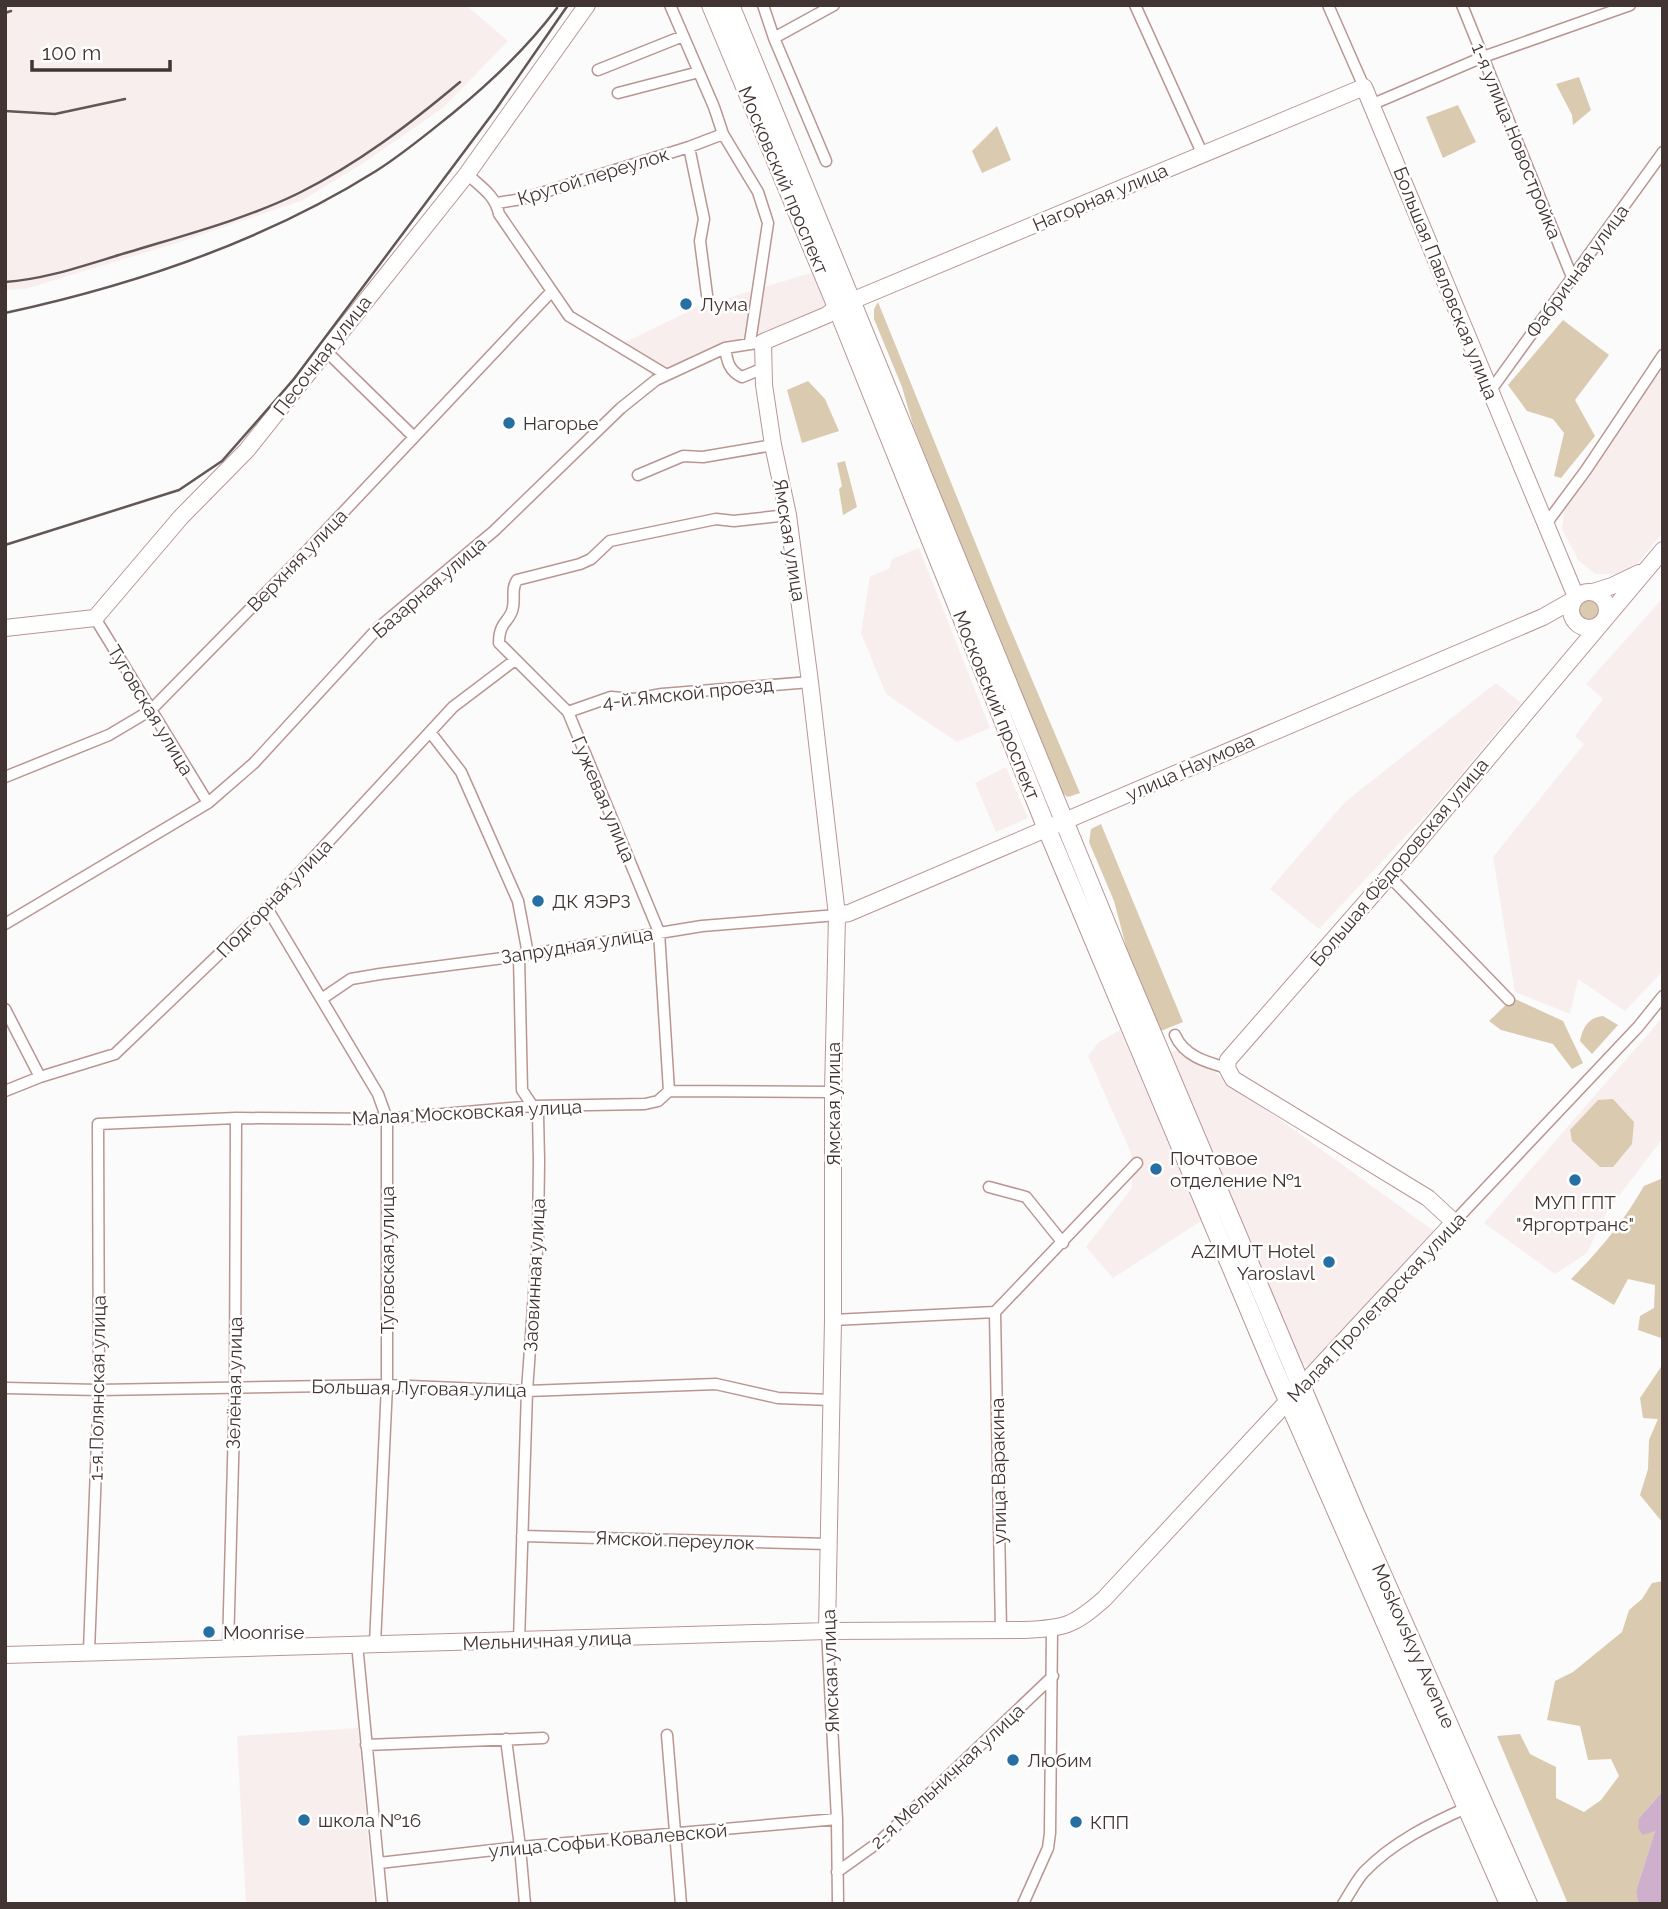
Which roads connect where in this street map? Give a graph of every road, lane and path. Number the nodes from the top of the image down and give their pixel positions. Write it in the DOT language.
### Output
graph roads {
  1 [pos="587,5"];
  2 [pos="670,5"];
  3 [pos="711,5"];
  4 [pos="730,5"];
  5 [pos="763,5"];
  6 [pos="834,5"];
  7 [pos="1135,5"];
  8 [pos="1328,5"];
  9 [pos="1462,5"];
  10 [pos="1630,5"];
  11 [pos="683,36"];
  12 [pos="774,38"];
  13 [pos="1483,57"];
  14 [pos="598,70"];
  15 [pos="699,72"];
  16 [pos="1364,88"];
  17 [pos="618,93"];
  18 [pos="1373,104"];
  19 [pos="723,134"];
  20 [pos="689,147"];
  21 [pos="1663,152"];
  22 [pos="1203,155"];
  23 [pos="826,161"];
  24 [pos="467,174"];
  25 [pos="497,203"];
  26 [pos="1572,277"];
  27 [pos="551,292"];
  28 [pos="707,295"];
  29 [pos="844,304"];
  30 [pos="763,342"];
  31 [pos="725,348"];
  32 [pos="326,351"];
  33 [pos="1663,355"];
  34 [pos="764,368"];
  35 [pos="665,374"];
  36 [pos="1491,390"];
  37 [pos="414,437"];
  38 [pos="773,445"];
  39 [pos="638,475"];
  40 [pos="788,515"];
  41 [pos="1546,524"];
  42 [pos="1657,556"];
  43 [pos="1561,562"];
  44 [pos="1591,591"];
  45 [pos="1574,599"];
  46 [pos="1543,617"];
  47 [pos="95,618"];
  48 [pos="1575,621"];
  49 [pos="1603,621"];
  50 [pos="5,628"];
  51 [pos="1573,657"];
  52 [pos="515,660"];
  53 [pos="810,681"];
  54 [pos="151,710"];
  55 [pos="568,712"];
  56 [pos="430,732"];
  57 [pos="5,777"];
  58 [pos="208,803"];
  59 [pos="1064,822"];
  60 [pos="1047,829"];
  61 [pos="1388,876"];
  62 [pos="267,908"];
  63 [pos="837,915"];
  64 [pos="5,924"];
  65 [pos="660,932"];
  66 [pos="524,955"];
  67 [pos="1663,996"];
  68 [pos="323,998"];
  69 [pos="1509,1000"];
  70 [pos="5,1009"];
  71 [pos="1175,1035"];
  72 [pos="1227,1069"];
  73 [pos="40,1077"];
  74 [pos="5,1091"];
  75 [pos="669,1091"];
  76 [pos="832,1092"];
  77 [pos="534,1106"];
  78 [pos="236,1118"];
  79 [pos="387,1119"];
  80 [pos="99,1124"];
  81 [pos="1137,1163"];
  82 [pos="989,1187"];
  83 [pos="1454,1222"];
  84 [pos="1063,1243"];
  85 [pos="995,1312"];
  86 [pos="833,1320"];
  87 [pos="387,1385"];
  88 [pos="5,1388"];
  89 [pos="235,1388"];
  90 [pos="1302,1388"];
  91 [pos="99,1390"];
  92 [pos="527,1391"];
  93 [pos="831,1400"];
  94 [pos="1288,1402"];
  95 [pos="522,1536"];
  96 [pos="828,1545"];
  97 [pos="1085,1615"];
  98 [pos="1052,1629"];
  99 [pos="827,1631"];
  100 [pos="1001,1631"];
  101 [pos="519,1641"];
  102 [pos="357,1644"];
  103 [pos="375,1644"];
  104 [pos="228,1648"];
  105 [pos="89,1651"];
  106 [pos="5,1655"];
  107 [pos="1053,1676"];
  108 [pos="667,1735"];
  109 [pos="543,1738"];
  110 [pos="506,1739"];
  111 [pos="366,1745"];
  112 [pos="1466,1808"];
  113 [pos="837,1819"];
  114 [pos="676,1833"];
  115 [pos="520,1847"];
  116 [pos="379,1863"];
  117 [pos="837,1872"];
  118 [pos="382,1904"];
  119 [pos="525,1904"];
  120 [pos="681,1904"];
  121 [pos="838,1904"];
  122 [pos="1023,1904"];
  123 [pos="1343,1904"];
  124 [pos="1509,1904"];
  125 [pos="1528,1904"];
  1 -- 24 [label="street, Песочная улица"];
  2 -- 11 [label="street"];
  3 -- 29 [label="main road, Московский проспект"];
  4 -- 29 [label="main road, Московский проспект"];
  5 -- 12 [label="street"];
  6 -- 12 [label="street"];
  7 -- 22 [label="street"];
  8 -- 16 [label="street, Большая Павловская улица"];
  9 -- 13 [label="street, 1-я улица Новостройка"];
  10 -- 13 [label="street"];
  11 -- 14 [label="street"];
  11 -- 15 [label="street"];
  12 -- 23 [label="street"];
  13 -- 18 [label="street"];
  13 -- 26 [label="street, 1-я улица Новостройка"];
  15 -- 17 [label="street"];
  15 -- 19 [label="street"];
  16 -- 18 [label="street, Большая Павловская улица"];
  16 -- 22 [label="street, Нагорная улица"];
  18 -- 36 [label="street, Большая Павловская улица"];
  19 -- 20 [label="street, Крутой переулок"];
  19 -- 30 [label="street"];
  20 -- 25 [label="street, Крутой переулок"];
  20 -- 28 [label="street"];
  21 -- 26 [label="street, Фабричная улица"];
  22 -- 29 [label="street, Нагорная улица"];
  24 -- 25 [label="street"];
  24 -- 32 [label="street, Песочная улица"];
  25 -- 27 [label="street"];
  26 -- 36 [label="street, Фабричная улица"];
  27 -- 35 [label="street"];
  27 -- 37 [label="street, Верхняя улица"];
  29 -- 30 [label="street, Базарная улица"];
  29 -- 59 [label="main road, Московский проспект"];
  29 -- 60 [label="main road, Московский проспект"];
  30 -- 31 [label="street, Базарная улица"];
  30 -- 34 [label="street, Ямская улица"];
  31 -- 34 [label="street"];
  31 -- 35 [label="street, Базарная улица"];
  32 -- 37 [label="street"];
  32 -- 47 [label="street, Песочная улица"];
  33 -- 41 [label="street"];
  34 -- 38 [label="street, Ямская улица"];
  35 -- 58 [label="street, Базарная улица"];
  36 -- 41 [label="street, Большая Павловская улица"];
  37 -- 54 [label="street, Верхняя улица"];
  38 -- 39 [label="street"];
  38 -- 40 [label="street, Ямская улица"];
  40 -- 52 [label="street, Гужевая улица"];
  40 -- 53 [label="street, Ямская улица"];
  41 -- 43 [label="street, Большая Павловская улица"];
  42 -- 44 [label="street, Большая Фёдоровская улица"];
  42 -- 49 [label="street, Большая Фёдоровская улица"];
  43 -- 44 [label="street, Большая Павловская улица"];
  43 -- 45 [label="street, Большая Павловская улица"];
  44 -- 45 [label="street"];
  44 -- 49 [label="street"];
  45 -- 46 [label="street, улица Наумова"];
  45 -- 48 [label="street"];
  46 -- 48 [label="street, улица Наумова"];
  46 -- 59 [label="street, улица Наумова"];
  47 -- 50 [label="street"];
  47 -- 54 [label="street, Туговская улица"];
  48 -- 49 [label="street"];
  48 -- 51 [label="street"];
  49 -- 51 [label="street, Большая Фёдоровская улица"];
  51 -- 61 [label="street, Большая Фёдоровская улица"];
  52 -- 55 [label="street, Гужевая улица"];
  52 -- 56 [label="street, Подгорная улица"];
  53 -- 55 [label="street, 4-й Ямской проезд"];
  53 -- 63 [label="street, Ямская улица"];
  54 -- 57 [label="street, Верхняя улица"];
  54 -- 58 [label="street, Туговская улица"];
  55 -- 65 [label="street, Гужевая улица"];
  56 -- 62 [label="street, Подгорная улица"];
  56 -- 66 [label="street, Заовинная улица"];
  58 -- 64 [label="street, Базарная улица"];
  59 -- 60 [label="street, улица Наумова"];
  59 -- 90 [label="main road, Московский проспект"];
  60 -- 63 [label="street, улица Наумова"];
  60 -- 94 [label="main road, Московский проспект"];
  61 -- 69 [label="street"];
  61 -- 72 [label="street, Большая Фёдоровская улица"];
  62 -- 68 [label="street, Туговская улица"];
  62 -- 73 [label="street, Подгорная улица"];
  63 -- 65 [label="street, Запрудная улица"];
  63 -- 76 [label="street, Ямская улица"];
  65 -- 66 [label="street, Запрудная улица"];
  65 -- 75 [label="street, Гужевая улица"];
  66 -- 68 [label="street, Запрудная улица"];
  66 -- 77 [label="street, Заовинная улица"];
  67 -- 83 [label="street, Малая Пролетарская улица"];
  68 -- 79 [label="street, Туговская улица"];
  70 -- 73 [label="street"];
  71 -- 72 [label="street"];
  72 -- 83 [label="street"];
  73 -- 74 [label="street, Подгорная улица"];
  75 -- 76 [label="street, Малая Московская улица"];
  75 -- 77 [label="street, Малая Московская улица"];
  76 -- 86 [label="street, Ямская улица"];
  77 -- 79 [label="street, Малая Московская улица"];
  77 -- 92 [label="street, Заовинная улица"];
  78 -- 79 [label="street, Малая Московская улица"];
  78 -- 80 [label="street, Малая Московская улица"];
  78 -- 89 [label="street, Зелёная улица"];
  79 -- 87 [label="street, Туговская улица"];
  80 -- 91 [label="street, 1-я Полянская улица"];
  81 -- 84 [label="street"];
  82 -- 84 [label="street"];
  83 -- 90 [label="street, Малая Пролетарская улица"];
  84 -- 85 [label="street"];
  85 -- 86 [label="street"];
  85 -- 100 [label="street, улица Варакина"];
  86 -- 93 [label="street, Ямская улица"];
  87 -- 89 [label="street, Большая Луговая улица"];
  87 -- 92 [label="street, Большая Луговая улица"];
  87 -- 103 [label="street, Туговская улица"];
  88 -- 91 [label="street, Большая Луговая улица"];
  89 -- 91 [label="street, Большая Луговая улица"];
  89 -- 104 [label="street, Зелёная улица"];
  90 -- 94 [label="street, Малая Пролетарская улица"];
  90 -- 125 [label="main road, Moskovskyy Avenue"];
  91 -- 105 [label="street, 1-я Полянская улица"];
  92 -- 93 [label="street, Большая Луговая улица"];
  92 -- 95 [label="street, Заовинная улица"];
  93 -- 96 [label="street, Ямская улица"];
  94 -- 97 [label="street, Малая Пролетарская улица"];
  94 -- 112 [label="main road, Moskovskyy Avenue"];
  95 -- 96 [label="street, Ямской переулок"];
  95 -- 101 [label="street, Заовинная улица"];
  96 -- 99 [label="street, Ямская улица"];
  97 -- 98 [label="street, Мельничная улица"];
  98 -- 100 [label="street, Мельничная улица"];
  98 -- 107 [label="street"];
  99 -- 100 [label="street, Мельничная улица"];
  99 -- 101 [label="street, Мельничная улица"];
  99 -- 113 [label="street, Ямская улица"];
  101 -- 103 [label="street, Мельничная улица"];
  102 -- 103 [label="street, Мельничная улица"];
  102 -- 104 [label="street, Мельничная улица"];
  102 -- 111 [label="street"];
  104 -- 105 [label="street, Мельничная улица"];
  105 -- 106 [label="street, Мельничная улица"];
  107 -- 117 [label="street, 2-я Мельничная улица"];
  107 -- 122 [label="street"];
  108 -- 114 [label="street"];
  109 -- 110 [label="street"];
  110 -- 111 [label="street"];
  110 -- 115 [label="street"];
  111 -- 116 [label="street"];
  112 -- 123 [label="street"];
  112 -- 124 [label="main road, Moskovskyy Avenue"];
  113 -- 114 [label="street, улица Софьи Ковалевской"];
  113 -- 117 [label="street, Ямская улица"];
  114 -- 115 [label="street, улица Софьи Ковалевской"];
  114 -- 120 [label="street"];
  115 -- 116 [label="street, улица Софьи Ковалевской"];
  115 -- 119 [label="street"];
  116 -- 118 [label="street"];
  117 -- 121 [label="street, Ямская улица"];
}
